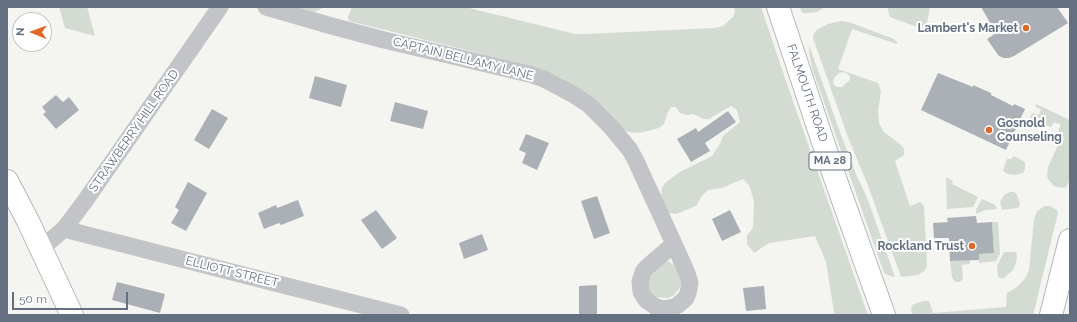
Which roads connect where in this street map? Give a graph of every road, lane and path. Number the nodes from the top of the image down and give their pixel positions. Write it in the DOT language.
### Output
graph roads {
  1 [pos="220,7"];
  2 [pos="266,7"];
  3 [pos="778,7"];
  4 [pos="7,181"];
  5 [pos="64,229"];
  6 [pos="1070,240"];
  7 [pos="674,244"];
  8 [pos="40,248"];
  9 [pos="72,315"];
  10 [pos="401,315"];
  11 [pos="884,315"];
  12 [pos="1051,315"];
  1 -- 5 [label="street, STRAWBERRY HILL ROAD"];
  2 -- 7 [label="street, CAPTAIN BELLAMY LANE"];
  3 -- 11 [label="main road, FALMOUTH ROAD / MA 28"];
  4 -- 8 [label="main road"];
  5 -- 8 [label="street, STRAWBERRY HILL ROAD"];
  5 -- 10 [label="street, ELLIOTT STREET"];
  6 -- 12 [label="main road"];
  8 -- 9 [label="main road"];
}
